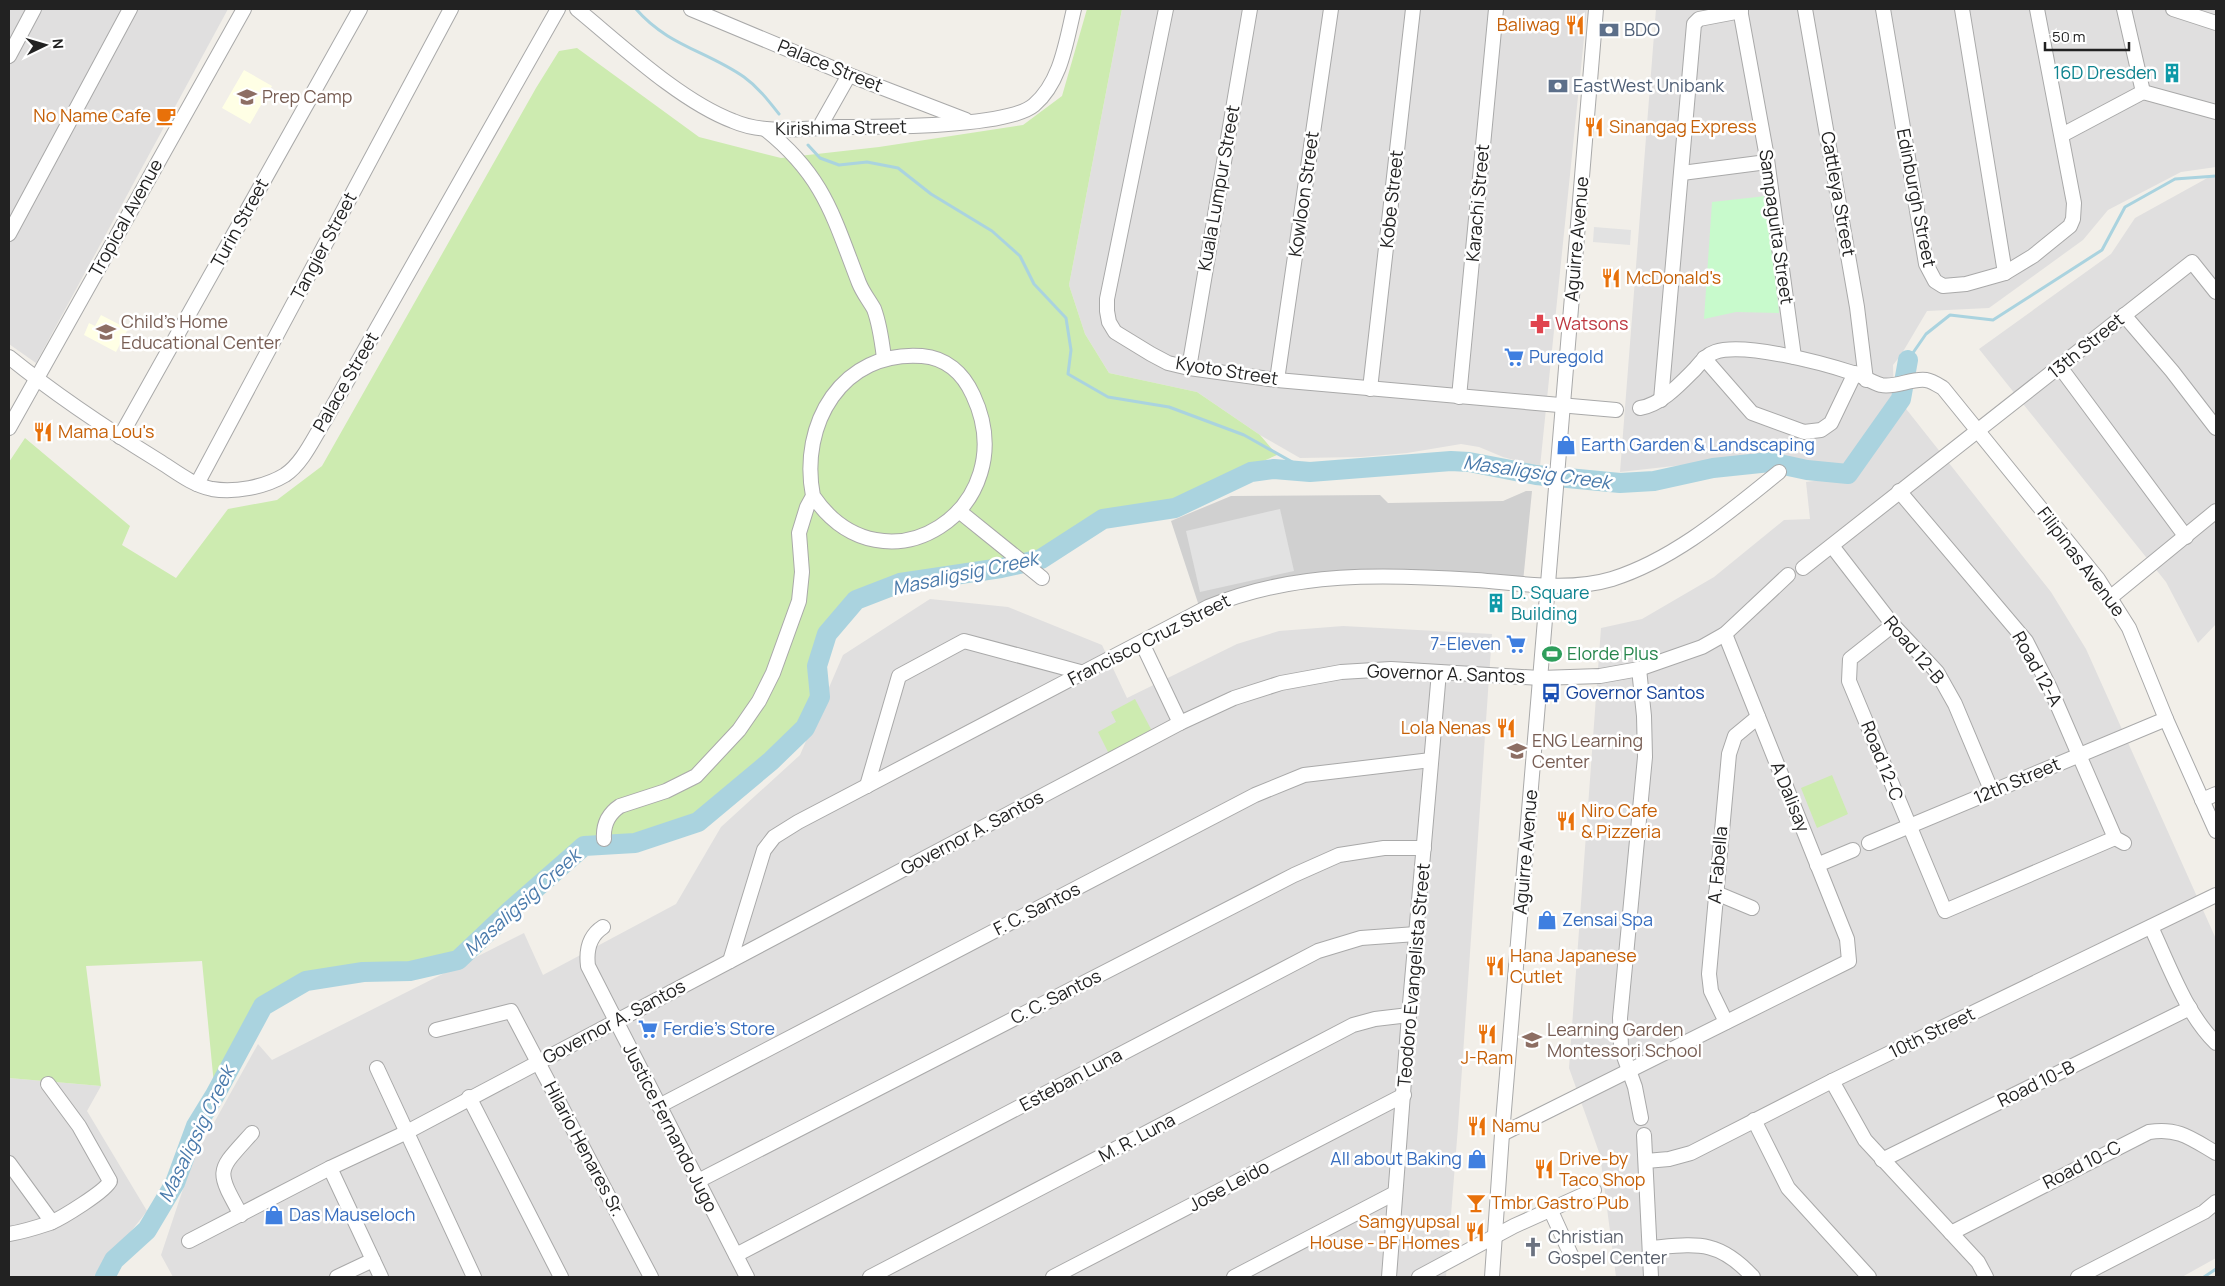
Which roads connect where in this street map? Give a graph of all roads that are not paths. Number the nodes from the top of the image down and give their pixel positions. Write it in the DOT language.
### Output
graph roads {
  1 [pos="34,9"];
  2 [pos="130,9"];
  3 [pos="244,9"];
  4 [pos="360,9"];
  5 [pos="451,9"];
  6 [pos="558,9"];
  7 [pos="577,9"];
  8 [pos="691,9"];
  9 [pos="1074,9"];
  10 [pos="1166,9"];
  11 [pos="1250,9"];
  12 [pos="1331,9"];
  13 [pos="1413,9"];
  14 [pos="1496,9"];
  15 [pos="1596,9"];
  16 [pos="1805,9"];
  17 [pos="1883,9"];
  18 [pos="1962,9"];
  19 [pos="2037,9"];
  20 [pos="2124,9"];
  21 [pos="2172,9"];
  22 [pos="1740,10"];
  23 [pos="2216,23"];
  24 [pos="9,56"];
  25 [pos="849,75"];
  26 [pos="2143,92"];
  27 [pos="2216,112"];
  28 [pos="970,121"];
  29 [pos="819,128"];
  30 [pos="765,129"];
  31 [pos="2062,135"];
  32 [pos="1768,162"];
  33 [pos="1682,174"];
  34 [pos="9,234"];
  35 [pos="2005,274"];
  36 [pos="2216,292"];
  37 [pos="2124,315"];
  38 [pos="9,357"];
  39 [pos="884,358"];
  40 [pos="1704,358"];
  41 [pos="1794,358"];
  42 [pos="2060,367"];
  43 [pos="1189,368"];
  44 [pos="1861,376"];
  45 [pos="36,379"];
  46 [pos="1277,380"];
  47 [pos="1370,389"];
  48 [pos="1459,397"];
  49 [pos="1661,400"];
  50 [pos="1563,406"];
  51 [pos="1640,408"];
  52 [pos="1616,410"];
  53 [pos="9,428"];
  54 [pos="2216,428"];
  55 [pos="1979,429"];
  56 [pos="120,437"];
  57 [pos="1779,472"];
  58 [pos="196,484"];
  59 [pos="1899,491"];
  60 [pos="813,496"];
  61 [pos="959,511"];
  62 [pos="2216,511"];
  63 [pos="2186,537"];
  64 [pos="1832,546"];
  65 [pos="1803,568"];
  66 [pos="1038,574"];
  67 [pos="1788,575"];
  68 [pos="1548,585"];
  69 [pos="2111,597"];
  70 [pos="1893,625"];
  71 [pos="1725,634"];
  72 [pos="1142,643"];
  73 [pos="1639,670"];
  74 [pos="1439,672"];
  75 [pos="1084,673"];
  76 [pos="1540,678"];
  77 [pos="1758,716"];
  78 [pos="2166,719"];
  79 [pos="1180,724"];
  80 [pos="2080,755"];
  81 [pos="1431,760"];
  82 [pos="867,786"];
  83 [pos="1992,792"];
  84 [pos="2216,794"];
  85 [pos="2202,800"];
  86 [pos="1909,827"];
  87 [pos="2216,831"];
  88 [pos="604,839"];
  89 [pos="1869,844"];
  90 [pos="1424,848"];
  91 [pos="1853,850"];
  92 [pos="1817,865"];
  93 [pos="1716,893"];
  94 [pos="2216,896"];
  95 [pos="1752,908"];
  96 [pos="1945,911"];
  97 [pos="603,926"];
  98 [pos="2151,927"];
  99 [pos="1416,934"];
  100 [pos="730,961"];
  101 [pos="2190,1008"];
  102 [pos="1409,1015"];
  103 [pos="615,1021"];
  104 [pos="1726,1022"];
  105 [pos="436,1030"];
  106 [pos="2216,1043"];
  107 [pos="538,1062"];
  108 [pos="377,1068"];
  109 [pos="1630,1070"];
  110 [pos="1832,1081"];
  111 [pos="48,1084"];
  112 [pos="1404,1094"];
  113 [pos="469,1097"];
  114 [pos="658,1106"];
  115 [pos="1641,1118"];
  116 [pos="1754,1120"];
  117 [pos="252,1132"];
  118 [pos="405,1133"];
  119 [pos="1502,1134"];
  120 [pos="1644,1135"];
  121 [pos="2216,1153"];
  122 [pos="1882,1160"];
  123 [pos="1646,1161"];
  124 [pos="9,1163"];
  125 [pos="330,1168"];
  126 [pos="698,1181"];
  127 [pos="1594,1190"];
  128 [pos="1395,1193"];
  129 [pos="2216,1202"];
  130 [pos="1551,1211"];
  131 [pos="241,1215"];
  132 [pos="52,1222"];
  133 [pos="1951,1233"];
  134 [pos="9,1234"];
  135 [pos="1494,1237"];
  136 [pos="189,1241"];
  137 [pos="1650,1248"];
  138 [pos="736,1255"];
  139 [pos="1571,1255"];
  140 [pos="373,1260"];
  141 [pos="337,1277"];
  142 [pos="381,1277"];
  143 [pos="474,1277"];
  144 [pos="561,1277"];
  145 [pos="651,1277"];
  146 [pos="747,1277"];
  147 [pos="870,1277"];
  148 [pos="1053,1277"];
  149 [pos="1234,1277"];
  150 [pos="1389,1277"];
  151 [pos="1419,1277"];
  152 [pos="1492,1277"];
  153 [pos="1652,1277"];
  154 [pos="1752,1277"];
  155 [pos="1869,1277"];
  156 [pos="1986,1277"];
  157 [pos="2078,1277"];
  1 -- 24 [label="street"];
  2 -- 34 [label="street"];
  3 -- 45 [label="street, Tropical Avenue"];
  4 -- 56 [label="street, Turin Street"];
  5 -- 58 [label="street, Tangier Street"];
  6 -- 58 [label="street, Palace Street"];
  7 -- 30 [label="street, Kirishima Street"];
  8 -- 25 [label="street, Palace Street"];
  9 -- 28 [label="street, Kirishima Street"];
  10 -- 43 [label="street, Kyoto Street"];
  11 -- 43 [label="street, Kuala Lumpur Street"];
  12 -- 46 [label="street, Kowloon Street"];
  13 -- 47 [label="street, Kobe Street"];
  14 -- 48 [label="street, Karachi Street"];
  15 -- 50 [label="street, Aguirre Avenue"];
  16 -- 44 [label="street, Cattleya Street"];
  17 -- 35 [label="street, Edinburgh Street"];
  18 -- 35 [label="street"];
  19 -- 31 [label="street, Edinburgh Street"];
  20 -- 26 [label="street"];
  21 -- 23 [label="street"];
  22 -- 32 [label="street, Sampaguita Street"];
  22 -- 33 [label="street"];
  25 -- 28 [label="street, Palace Street"];
  25 -- 29 [label="street"];
  26 -- 27 [label="street"];
  26 -- 31 [label="street"];
  28 -- 29 [label="street, Kirishima Street"];
  29 -- 30 [label="street, Kirishima Street"];
  30 -- 39 [label="street"];
  31 -- 35 [label="street, Edinburgh Street"];
  32 -- 33 [label="street"];
  32 -- 41 [label="street, Sampaguita Street"];
  33 -- 49 [label="street"];
  36 -- 37 [label="street, 13th Street"];
  37 -- 42 [label="street, 13th Street"];
  37 -- 54 [label="street"];
  38 -- 45 [label="street, Palace Street"];
  39 -- 60 [label="street"];
  39 -- 61 [label="street"];
  40 -- 41 [label="street, Filipinas Avenue"];
  40 -- 44 [label="street"];
  40 -- 49 [label="street"];
  41 -- 44 [label="street, Filipinas Avenue"];
  42 -- 55 [label="street, 13th Street"];
  42 -- 63 [label="street"];
  43 -- 46 [label="street, Kyoto Street"];
  44 -- 55 [label="street, Filipinas Avenue"];
  45 -- 53 [label="street, Tropical Avenue"];
  45 -- 56 [label="street, Palace Street"];
  46 -- 47 [label="street, Kyoto Street"];
  47 -- 48 [label="street, Kyoto Street"];
  48 -- 50 [label="street, Kyoto Street"];
  49 -- 51 [label="street"];
  50 -- 52 [label="street, Kyoto Street"];
  50 -- 68 [label="street, Aguirre Avenue"];
  55 -- 59 [label="street, 13th Street"];
  55 -- 69 [label="street, Filipinas Avenue"];
  56 -- 58 [label="street, Palace Street"];
  57 -- 68 [label="street, Francisco Cruz Street"];
  59 -- 64 [label="street, 13th Street"];
  59 -- 80 [label="street, Road 12-A"];
  60 -- 61 [label="street"];
  60 -- 88 [label="street"];
  61 -- 66 [label="street"];
  62 -- 63 [label="street"];
  63 -- 69 [label="street"];
  64 -- 65 [label="street, 13th Street"];
  64 -- 70 [label="street, Road 12-B"];
  67 -- 71 [label="street, Governor A. Santos"];
  68 -- 72 [label="street, Francisco Cruz Street"];
  68 -- 76 [label="street, Aguirre Avenue"];
  69 -- 78 [label="street, Filipinas Avenue"];
  70 -- 83 [label="street, Road 12-B"];
  70 -- 86 [label="street, Road 12-C"];
  71 -- 73 [label="street, Governor A. Santos"];
  71 -- 77 [label="street, A Dalisay"];
  72 -- 75 [label="street, Francisco Cruz Street"];
  72 -- 79 [label="street"];
  73 -- 76 [label="street, Governor A. Santos"];
  73 -- 109 [label="street"];
  74 -- 76 [label="street, Governor A. Santos"];
  74 -- 79 [label="street, Governor A. Santos"];
  74 -- 81 [label="street, Teodoro Evangelista Street"];
  75 -- 82 [label="street, Francisco Cruz Street"];
  75 -- 82 [label="street"];
  76 -- 119 [label="street, Aguirre Avenue"];
  77 -- 92 [label="street, A Dalisay"];
  77 -- 93 [label="street, A. Fabella"];
  78 -- 80 [label="street, 12th Street"];
  78 -- 85 [label="street, Filipinas Avenue"];
  79 -- 100 [label="street, Governor A. Santos"];
  80 -- 83 [label="street, 12th Street"];
  80 -- 96 [label="street, Road 12-A"];
  81 -- 90 [label="street, Teodoro Evangelista Street"];
  81 -- 114 [label="street, F. C. Santos"];
  82 -- 100 [label="street, Francisco Cruz Street"];
  83 -- 86 [label="street, 12th Street"];
  84 -- 85 [label="street"];
  85 -- 87 [label="street, Filipinas Avenue"];
  86 -- 89 [label="street, 12th Street"];
  86 -- 96 [label="street, Road 12-C"];
  90 -- 99 [label="street, Teodoro Evangelista Street"];
  90 -- 126 [label="street, C. C. Santos"];
  91 -- 92 [label="street"];
  92 -- 104 [label="street, A Dalisay"];
  93 -- 95 [label="street"];
  93 -- 104 [label="street, A. Fabella"];
  94 -- 98 [label="street, 10th Street"];
  97 -- 103 [label="street, Justice Fernando Jugo"];
  98 -- 101 [label="street"];
  98 -- 110 [label="street, 10th Street"];
  99 -- 102 [label="street, Teodoro Evangelista Street"];
  99 -- 138 [label="street, Esteban Luna"];
  100 -- 103 [label="street, Governor A. Santos"];
  101 -- 106 [label="street"];
  101 -- 122 [label="street, Road 10-B"];
  102 -- 112 [label="street, Teodoro Evangelista Street"];
  102 -- 147 [label="street, M. R. Luna"];
  103 -- 107 [label="street, Governor A. Santos"];
  103 -- 114 [label="street, Justice Fernando Jugo"];
  104 -- 109 [label="street"];
  105 -- 107 [label="street, Hilario Henares Sr."];
  107 -- 113 [label="street, Governor A. Santos"];
  107 -- 145 [label="street, Hilario Henares Sr."];
  108 -- 118 [label="street"];
  109 -- 115 [label="street"];
  109 -- 119 [label="street"];
  110 -- 116 [label="street, 10th Street"];
  110 -- 122 [label="street"];
  111 -- 132 [label="street"];
  112 -- 128 [label="street, Teodoro Evangelista Street"];
  112 -- 148 [label="street, Jose Leido"];
  113 -- 118 [label="street, Governor A. Santos"];
  113 -- 144 [label="street"];
  114 -- 126 [label="street, Justice Fernando Jugo"];
  116 -- 123 [label="street, 10th Street"];
  116 -- 155 [label="street"];
  117 -- 131 [label="street"];
  118 -- 125 [label="street, Governor A. Santos"];
  118 -- 143 [label="street"];
  119 -- 135 [label="street, Aguirre Avenue"];
  120 -- 123 [label="street"];
  121 -- 133 [label="street, Road 10-C"];
  122 -- 133 [label="street"];
  123 -- 137 [label="street"];
  124 -- 132 [label="street"];
  125 -- 131 [label="street, Governor A. Santos"];
  125 -- 140 [label="street"];
  126 -- 138 [label="street, Justice Fernando Jugo"];
  127 -- 130 [label="street"];
  128 -- 149 [label="street"];
  128 -- 150 [label="street, Teodoro Evangelista Street"];
  129 -- 157 [label="street"];
  130 -- 135 [label="street"];
  130 -- 139 [label="street"];
  131 -- 136 [label="street, Governor A. Santos"];
  132 -- 134 [label="street"];
  133 -- 156 [label="street"];
  135 -- 151 [label="street"];
  135 -- 152 [label="street, Aguirre Avenue"];
  137 -- 153 [label="street"];
  137 -- 154 [label="street"];
  138 -- 146 [label="street, Justice Fernando Jugo"];
  140 -- 141 [label="street"];
  140 -- 142 [label="street"];
}
